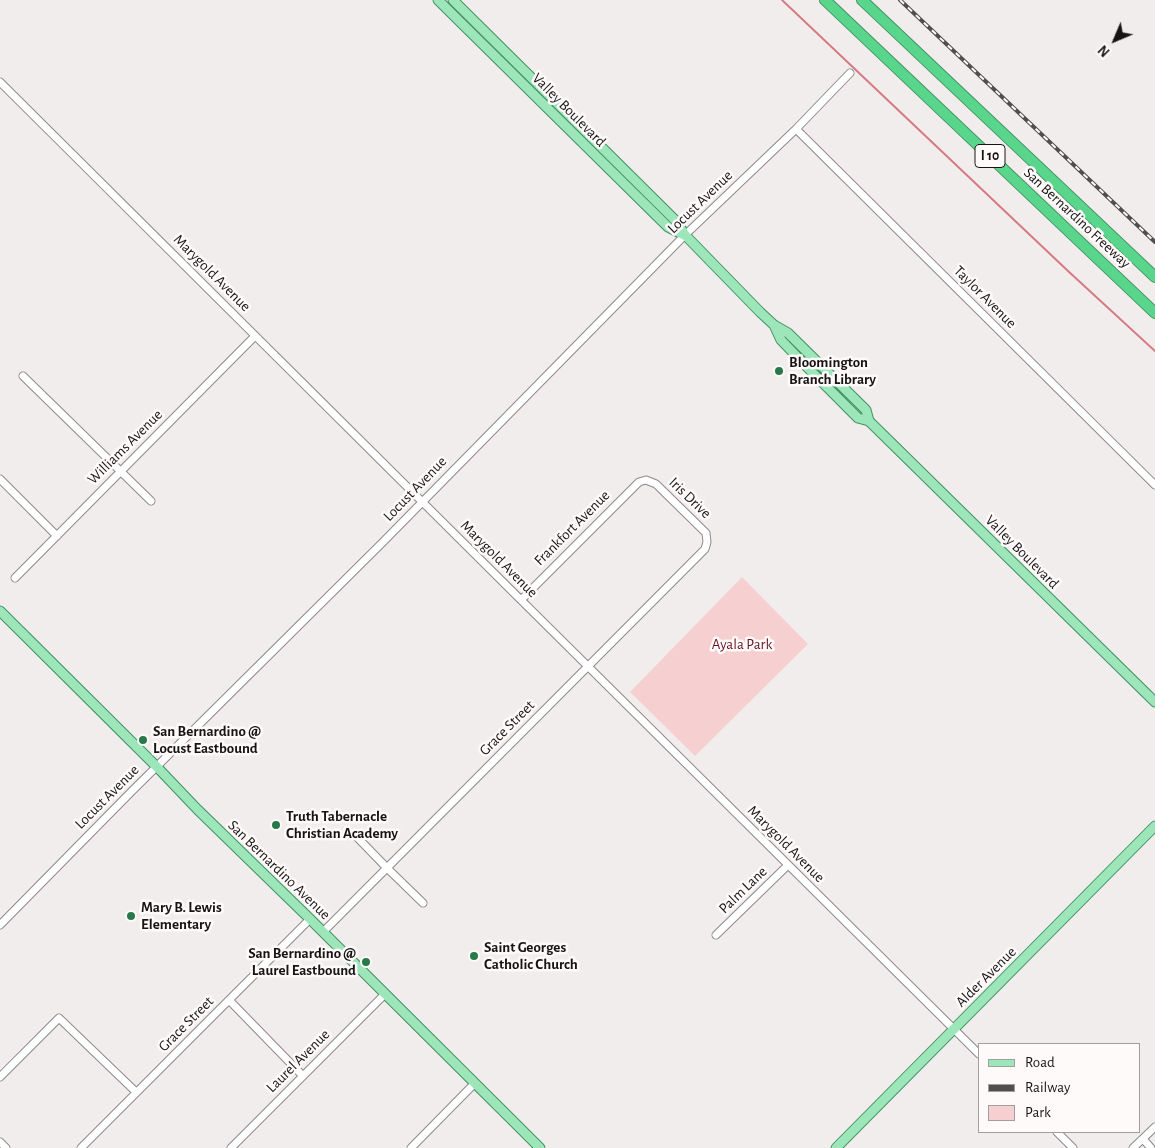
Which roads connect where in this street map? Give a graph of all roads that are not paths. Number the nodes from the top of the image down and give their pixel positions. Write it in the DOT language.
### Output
graph roads {
  1 [pos="438,0"];
  2 [pos="453,0"];
  3 [pos="825,0"];
  4 [pos="862,0"];
  5 [pos="850,73"];
  6 [pos="0,82"];
  7 [pos="796,129"];
  8 [pos="685,235"];
  9 [pos="1155,278"];
  10 [pos="1155,313"];
  11 [pos="255,336"];
  12 [pos="24,376"];
  13 [pos="121,471"];
  14 [pos="0,479"];
  15 [pos="646,480"];
  16 [pos="1155,484"];
  17 [pos="151,501"];
  18 [pos="422,501"];
  19 [pos="57,536"];
  20 [pos="708,542"];
  21 [pos="15,578"];
  22 [pos="521,600"];
  23 [pos="0,611"];
  24 [pos="588,666"];
  25 [pos="1155,702"];
  26 [pos="157,767"];
  27 [pos="1155,826"];
  28 [pos="355,835"];
  29 [pos="788,865"];
  30 [pos="387,868"];
  31 [pos="423,903"];
  32 [pos="310,919"];
  33 [pos="0,925"];
  34 [pos="323,932"];
  35 [pos="716,934"];
  36 [pos="384,994"];
  37 [pos="229,1000"];
  38 [pos="954,1029"];
  39 [pos="978,1053"];
  40 [pos="303,1076"];
  41 [pos="0,1077"];
  42 [pos="475,1083"];
  43 [pos="136,1092"];
  44 [pos="1155,1126"];
  45 [pos="1058,1133"];
  46 [pos="1143,1139"];
  47 [pos="0,1142"];
  48 [pos="6,1148"];
  49 [pos="81,1148"];
  50 [pos="231,1148"];
  51 [pos="411,1148"];
  52 [pos="540,1148"];
  53 [pos="836,1148"];
  54 [pos="1073,1148"];
  55 [pos="1133,1148"];
  56 [pos="1151,1148"];
  1 -- 8 [label="main road, Valley Boulevard"];
  2 -- 8 [label="main road, Valley Boulevard"];
  3 -- 10 [label="highway, San Bernardino Freeway / I 10"];
  4 -- 9 [label="highway, San Bernardino Freeway / I 10"];
  5 -- 7 [label="street, Locust Avenue"];
  6 -- 11 [label="street, Marygold Avenue"];
  7 -- 8 [label="street, Locust Avenue"];
  7 -- 16 [label="street, Taylor Avenue"];
  8 -- 18 [label="street, Locust Avenue"];
  8 -- 25 [label="main road, Valley Boulevard"];
  11 -- 13 [label="street, Williams Avenue"];
  11 -- 18 [label="street, Marygold Avenue"];
  12 -- 13 [label="street"];
  13 -- 17 [label="street"];
  13 -- 19 [label="street, Williams Avenue"];
  14 -- 19 [label="street"];
  15 -- 20 [label="street, Iris Drive"];
  15 -- 22 [label="street, Frankfort Avenue"];
  18 -- 22 [label="street, Marygold Avenue"];
  18 -- 26 [label="street, Locust Avenue"];
  19 -- 21 [label="street, Williams Avenue"];
  20 -- 24 [label="street, Grace Street"];
  22 -- 24 [label="street, Marygold Avenue"];
  23 -- 26 [label="main road, San Bernardino Avenue"];
  24 -- 29 [label="street, Marygold Avenue"];
  24 -- 30 [label="street, Grace Street"];
  26 -- 32 [label="main road, San Bernardino Avenue"];
  26 -- 33 [label="street, Locust Avenue"];
  27 -- 38 [label="main road, Alder Avenue"];
  28 -- 30 [label="street"];
  29 -- 35 [label="street, Palm Lane"];
  29 -- 38 [label="street, Marygold Avenue"];
  30 -- 31 [label="street"];
  30 -- 34 [label="street, Grace Street"];
  32 -- 34 [label="main road, San Bernardino Avenue"];
  32 -- 37 [label="street, Grace Street"];
  34 -- 36 [label="main road, San Bernardino Avenue"];
  36 -- 40 [label="street, Laurel Avenue"];
  36 -- 42 [label="main road, San Bernardino Avenue"];
  37 -- 40 [label="street"];
  37 -- 43 [label="street, Grace Street"];
  38 -- 39 [label="street, Marygold Avenue"];
  38 -- 53 [label="main road, Alder Avenue"];
  40 -- 50 [label="street, Laurel Avenue"];
  41 -- 43 [label="street"];
  42 -- 51 [label="street"];
  42 -- 52 [label="main road, San Bernardino Avenue"];
  43 -- 49 [label="street, Grace Street"];
  44 -- 46 [label="street"];
  45 -- 54 [label="street"];
  46 -- 55 [label="street"];
  46 -- 56 [label="street"];
  47 -- 48 [label="street"];
}
